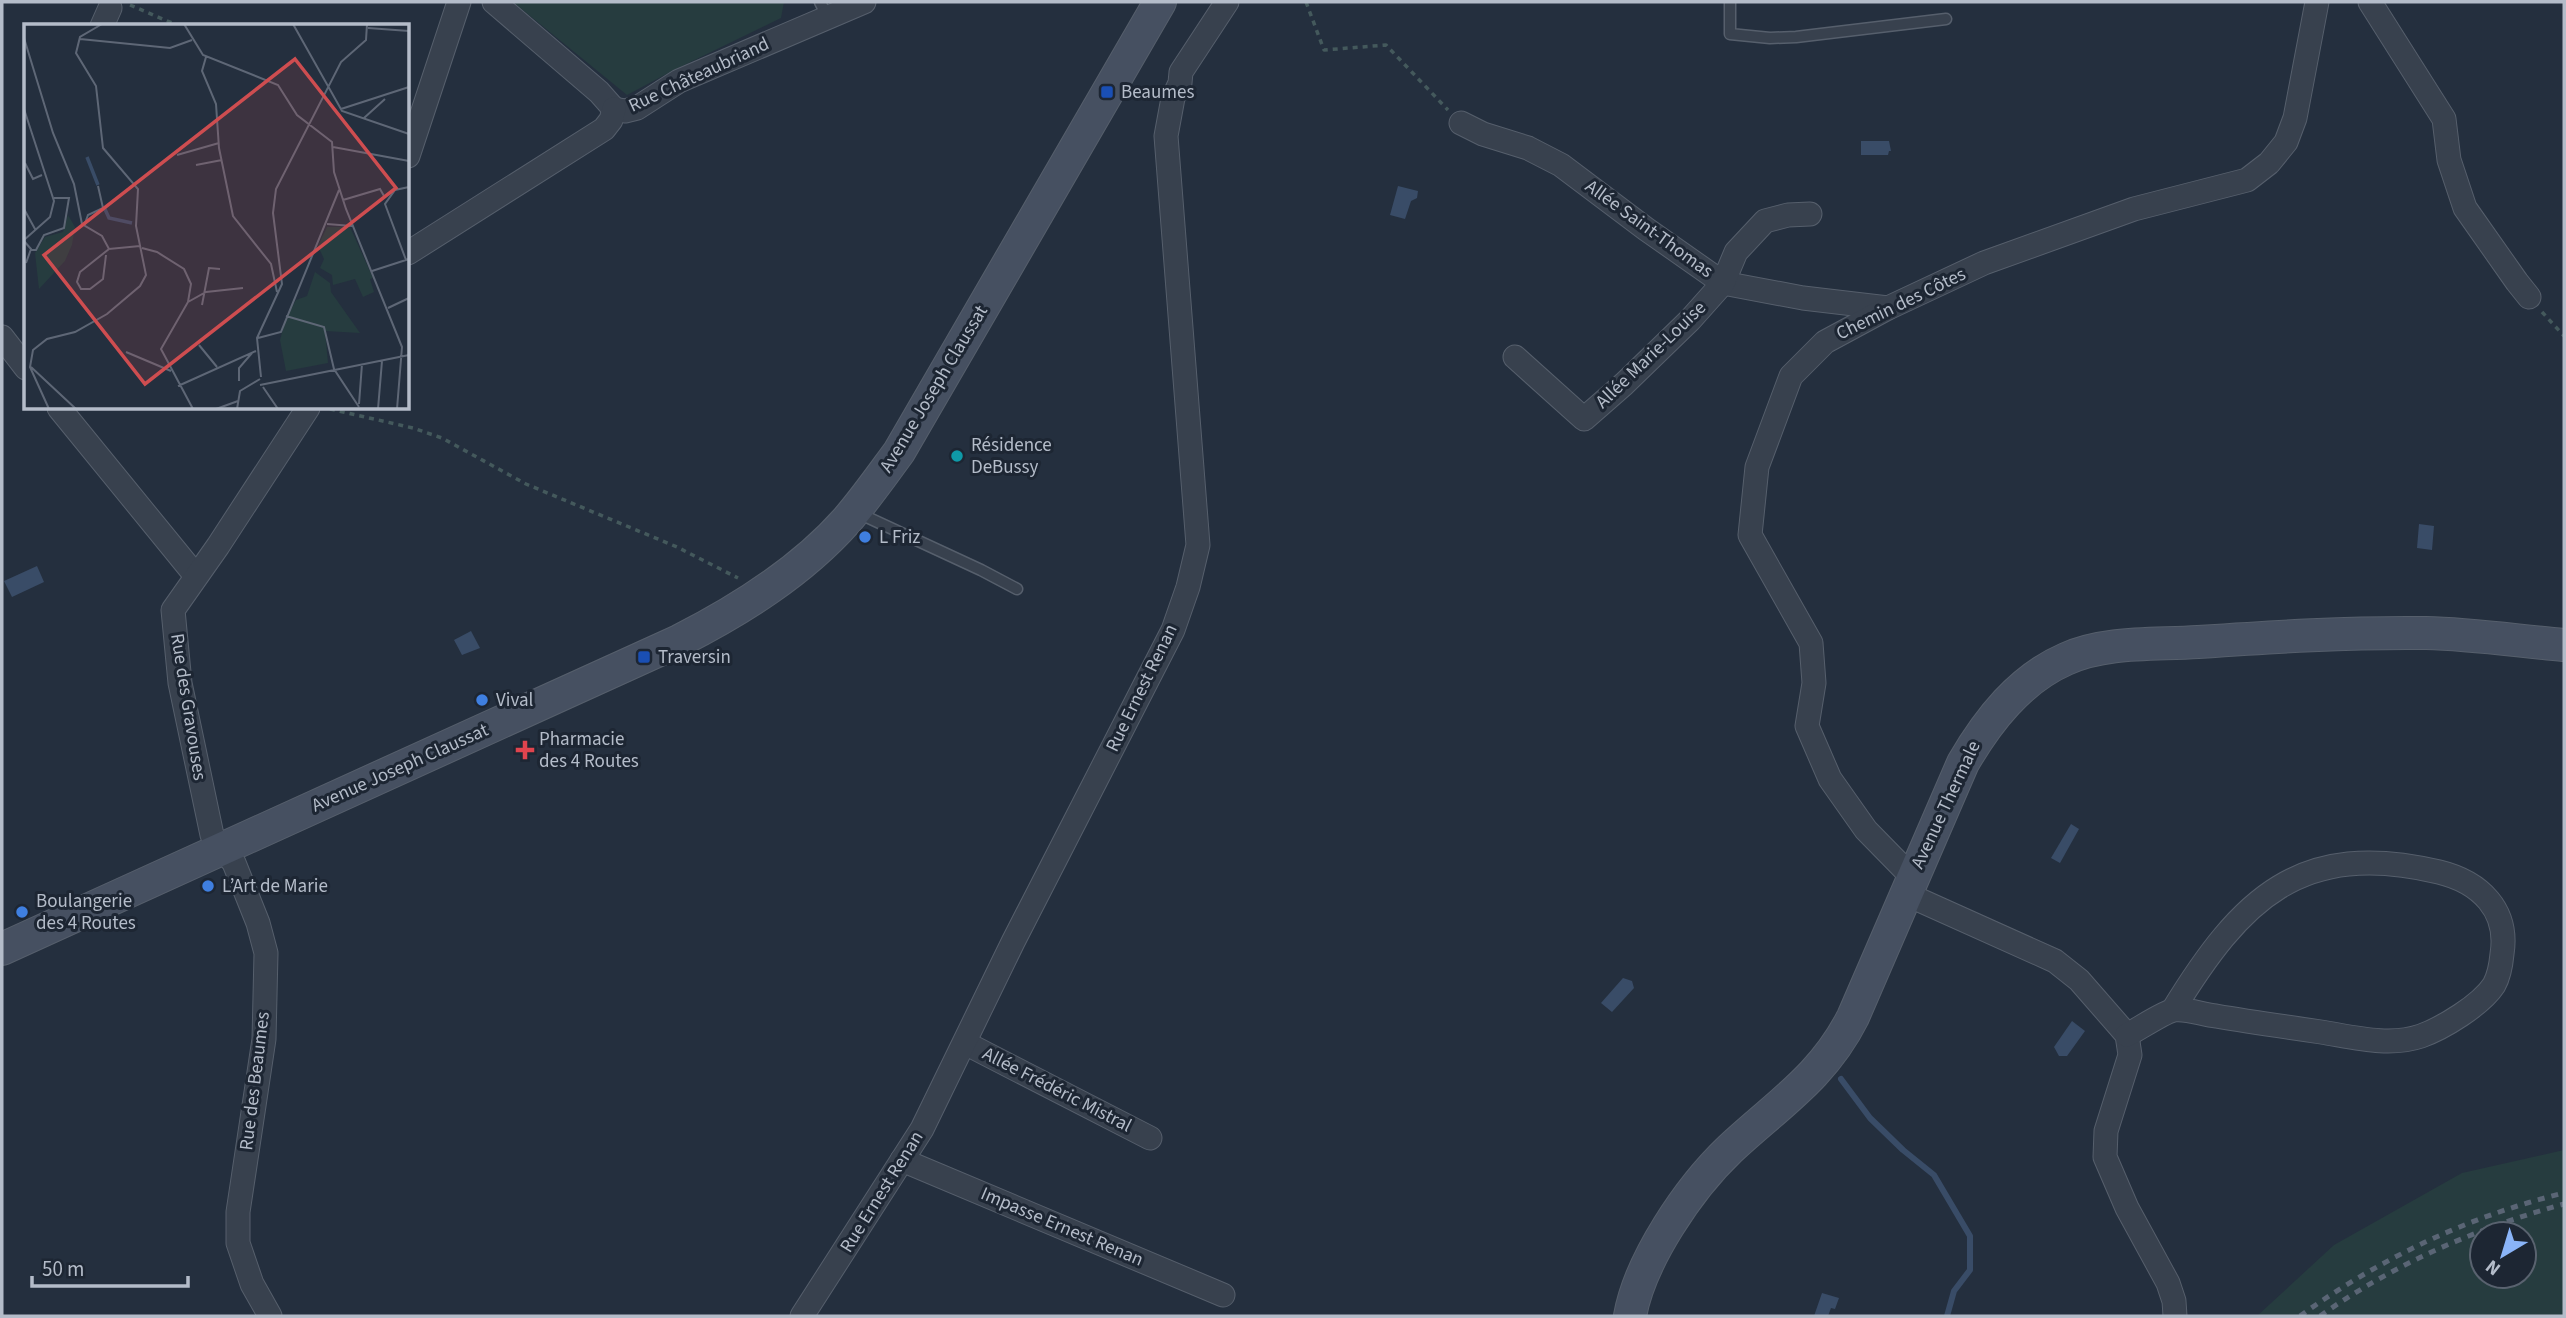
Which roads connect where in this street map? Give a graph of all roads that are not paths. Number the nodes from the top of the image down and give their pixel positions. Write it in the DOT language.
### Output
graph roads {
  1 [pos="459,2"];
  2 [pos="494,2"];
  3 [pos="864,2"];
  4 [pos="1160,2"];
  5 [pos="1227,2"];
  6 [pos="1730,2"];
  7 [pos="2317,2"];
  8 [pos="2370,2"];
  9 [pos="824,9"];
  10 [pos="1946,19"];
  11 [pos="614,109"];
  12 [pos="1461,123"];
  13 [pos="410,150"];
  14 [pos="1810,214"];
  15 [pos="410,252"];
  16 [pos="1723,283"];
  17 [pos="2529,297"];
  18 [pos="1888,308"];
  19 [pos="2,337"];
  20 [pos="1515,357"];
  21 [pos="24,365"];
  22 [pos="61,410"];
  23 [pos="307,410"];
  24 [pos="853,511"];
  25 [pos="196,576"];
  26 [pos="1017,589"];
  27 [pos="2564,645"];
  28 [pos="221,849"];
  29 [pos="1909,886"];
  30 [pos="2,949"];
  31 [pos="2173,1010"];
  32 [pos="2127,1035"];
  33 [pos="965,1043"];
  34 [pos="1150,1138"];
  35 [pos="902,1160"];
  36 [pos="1223,1295"];
  37 [pos="2174,1309"];
  38 [pos="270,1316"];
  39 [pos="802,1316"];
  40 [pos="1630,1316"];
  41 [pos="2156,1316"];
  1 -- 13 [label="street"];
  2 -- 11 [label="street"];
  3 -- 9 [label="street, Rue Châteaubriand"];
  4 -- 24 [label="main road, Avenue Joseph Claussat"];
  5 -- 33 [label="street, Rue Ernest Renan"];
  6 -- 10 [label="lane"];
  7 -- 18 [label="street, Chemin des Côtes"];
  8 -- 17 [label="street"];
  9 -- 11 [label="street, Rue Châteaubriand"];
  11 -- 15 [label="street, Rue Châteaubriand"];
  12 -- 16 [label="street, Allée Saint-Thomas"];
  14 -- 16 [label="street"];
  16 -- 18 [label="street, Allée Saint-Thomas"];
  16 -- 20 [label="street, Allée Marie-Louise"];
  18 -- 29 [label="street, Chemin des Côtes"];
  19 -- 21 [label="street"];
  22 -- 25 [label="street"];
  23 -- 25 [label="street, Rue des Gravouses"];
  24 -- 26 [label="lane"];
  24 -- 28 [label="main road, Avenue Joseph Claussat"];
  25 -- 28 [label="street, Rue des Gravouses"];
  27 -- 29 [label="main road, Avenue Thermale"];
  28 -- 30 [label="main road, Avenue Joseph Claussat"];
  28 -- 38 [label="street, Rue des Beaumes"];
  29 -- 32 [label="street"];
  29 -- 40 [label="main road, Avenue Thermale"];
  31 -- 31 [label="street"];
  31 -- 32 [label="street"];
  32 -- 37 [label="street"];
  33 -- 34 [label="street, Allée Frédéric Mistral"];
  33 -- 35 [label="street, Rue Ernest Renan"];
  35 -- 36 [label="street, Impasse Ernest Renan"];
  35 -- 39 [label="street, Rue Ernest Renan"];
  37 -- 41 [label="street"];
}
